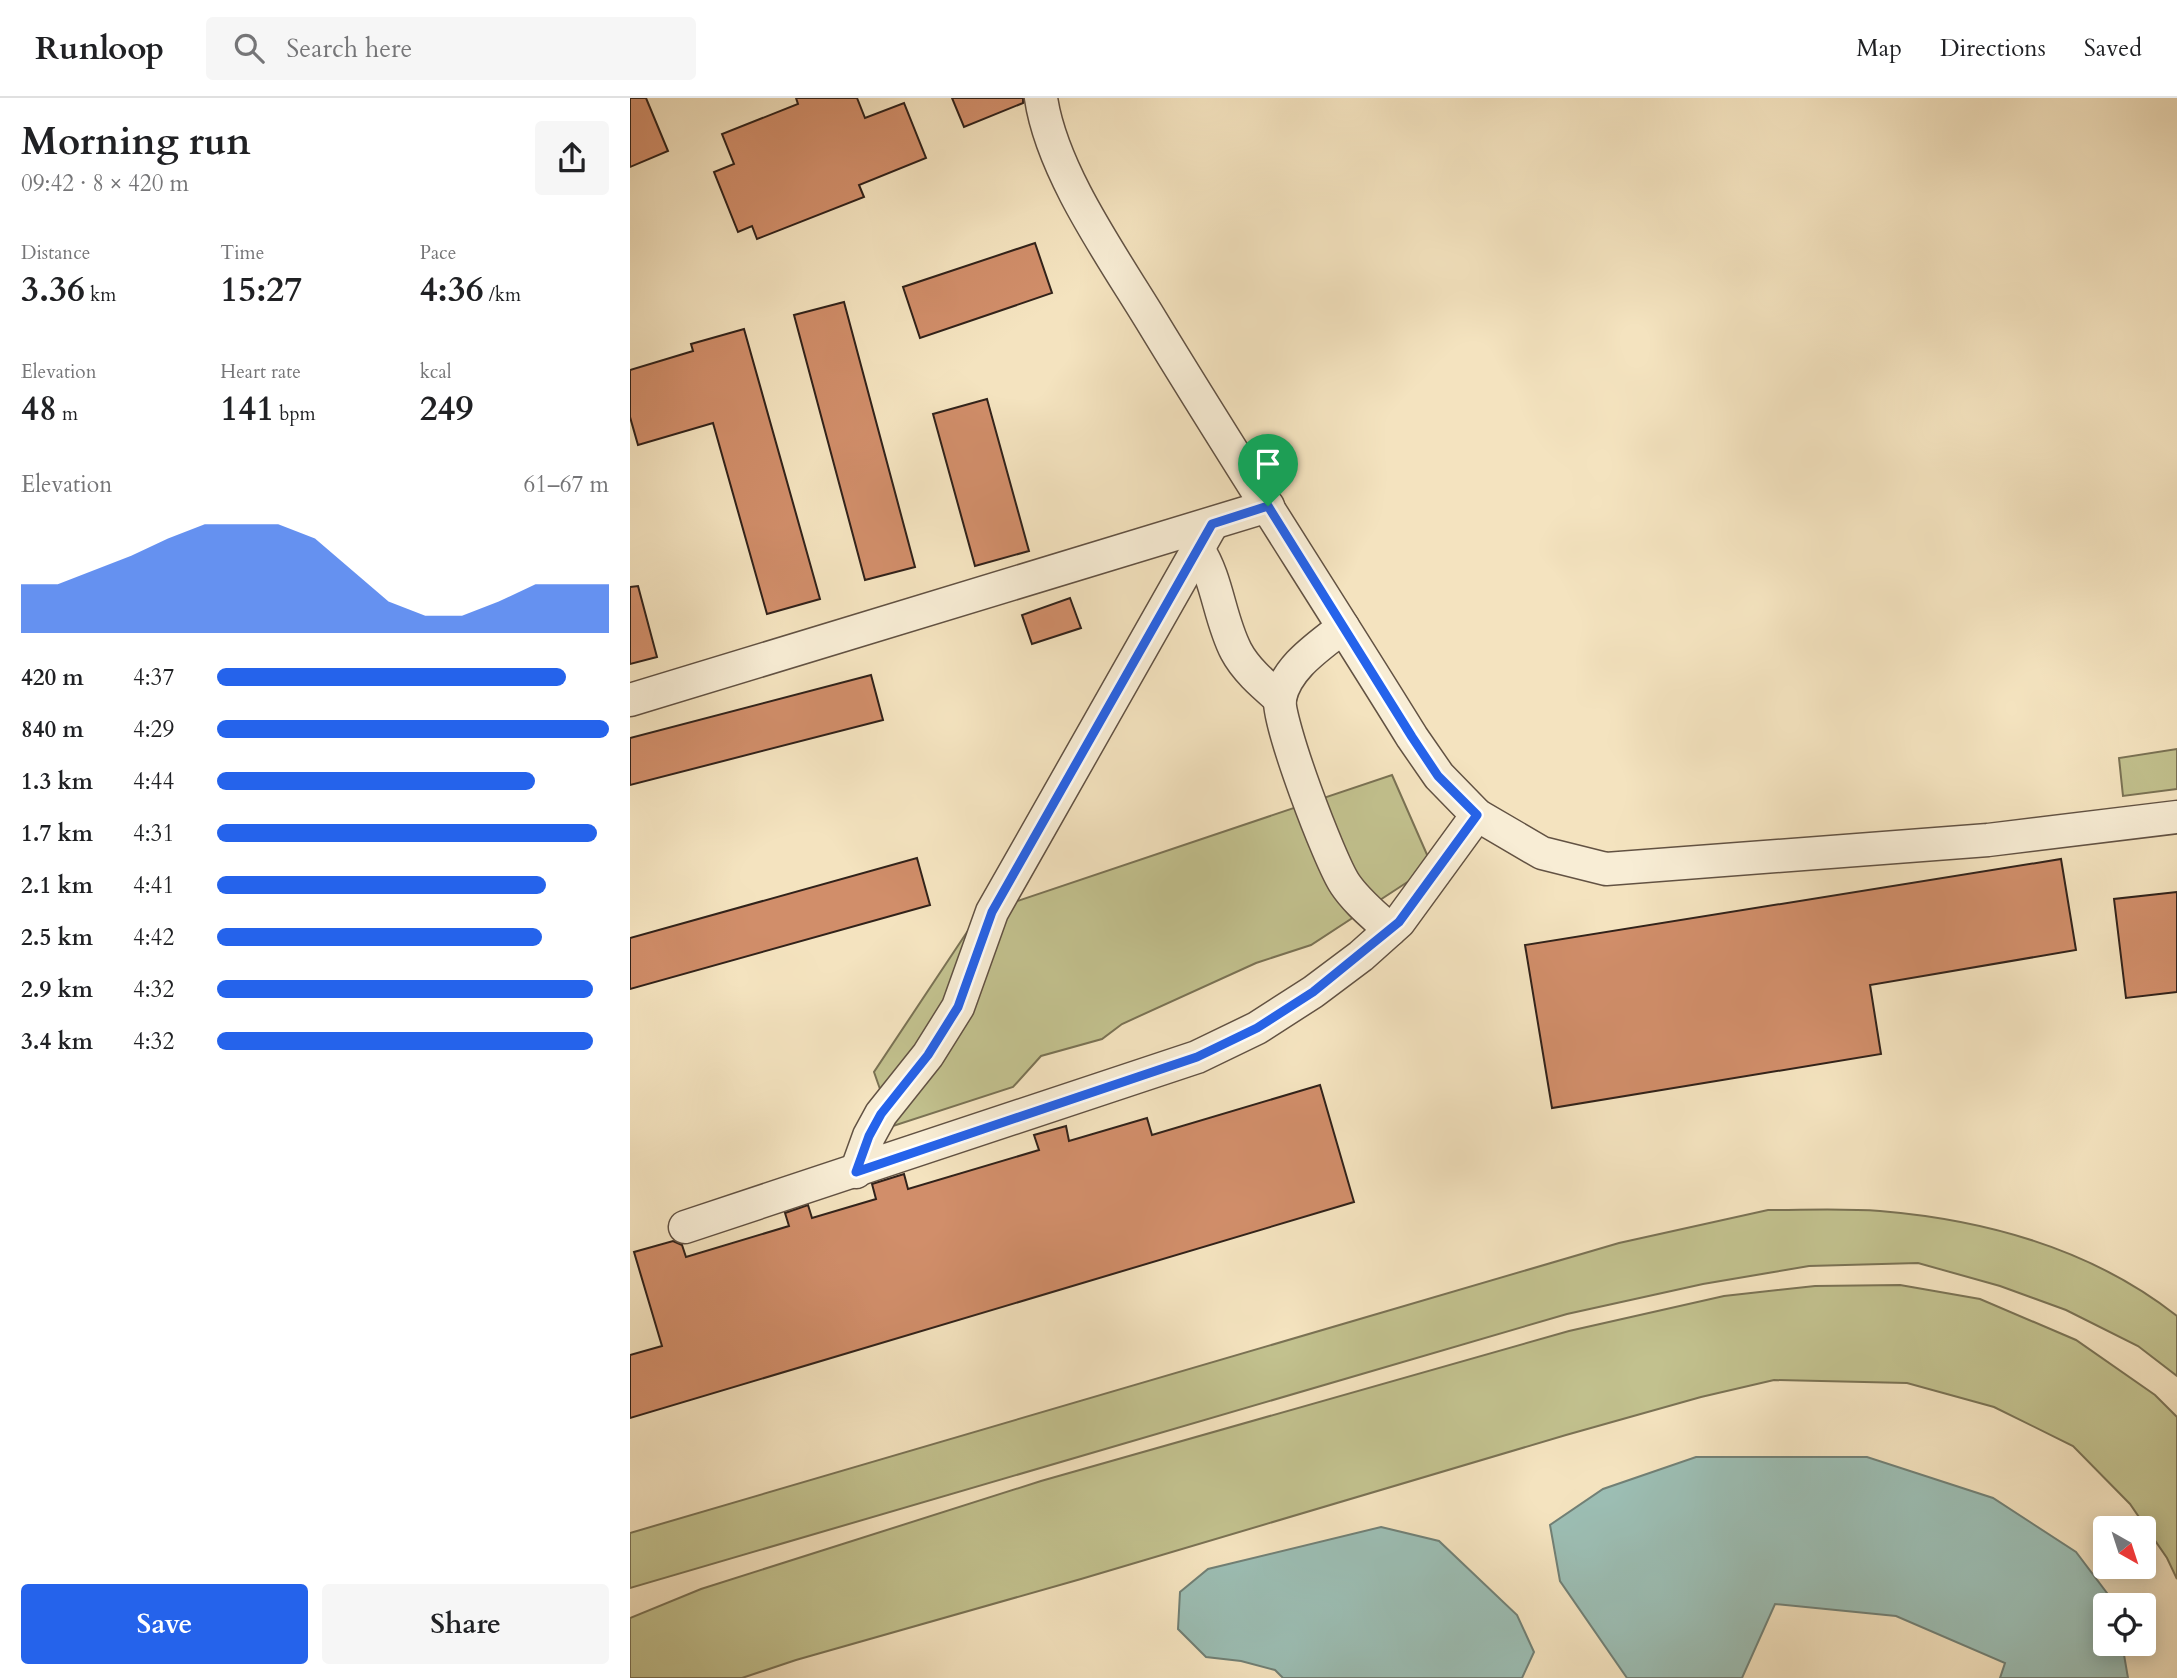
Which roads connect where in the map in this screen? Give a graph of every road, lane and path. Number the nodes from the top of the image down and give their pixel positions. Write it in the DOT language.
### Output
graph roads {
  1 [pos="1041,98"];
  2 [pos="1268,506"];
  3 [pos="1205,536"];
  4 [pos="1343,627"];
  5 [pos="1280,699"];
  6 [pos="630,700"];
  7 [pos="1477,815"];
  8 [pos="2177,817"];
  9 [pos="1390,930"];
  10 [pos="856,1172"];
  11 [pos="685,1227"];
  1 -- 2 [label="street"];
  2 -- 3 [label="street"];
  2 -- 4 [label="street"];
  3 -- 5 [label="street"];
  3 -- 6 [label="street"];
  3 -- 10 [label="street"];
  4 -- 5 [label="street"];
  4 -- 7 [label="street"];
  5 -- 9 [label="street"];
  7 -- 8 [label="street"];
  7 -- 9 [label="street"];
  9 -- 10 [label="street"];
  10 -- 11 [label="street"];
}
